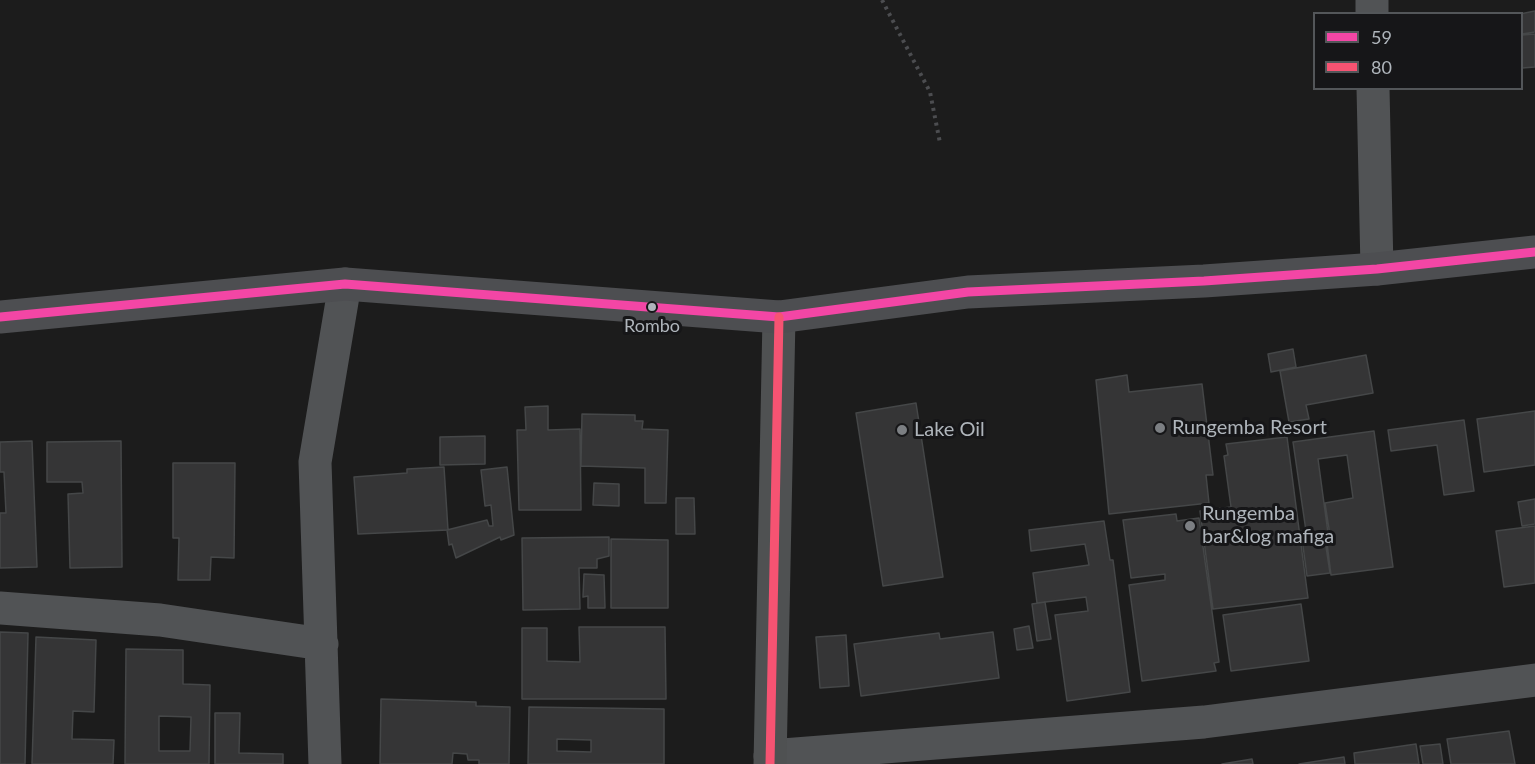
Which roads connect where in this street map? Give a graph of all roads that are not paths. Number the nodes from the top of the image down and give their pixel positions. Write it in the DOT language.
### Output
graph roads {
  1 [pos="1373,90"];
  2 [pos="1535,252"];
  3 [pos="1377,269"];
  4 [pos="345,284"];
  5 [pos="779,316"];
  6 [pos="0,317"];
  7 [pos="0,608"];
  8 [pos="321,644"];
  9 [pos="1535,680"];
  10 [pos="770,760"];
  11 [pos="326,764"];
  1 -- 3 [label="street"];
  2 -- 3 [label="highway"];
  3 -- 5 [label="highway"];
  4 -- 5 [label="highway"];
  4 -- 6 [label="highway"];
  4 -- 8 [label="street"];
  5 -- 10 [label="street"];
  7 -- 8 [label="street"];
  8 -- 11 [label="street"];
  9 -- 10 [label="street"];
}
